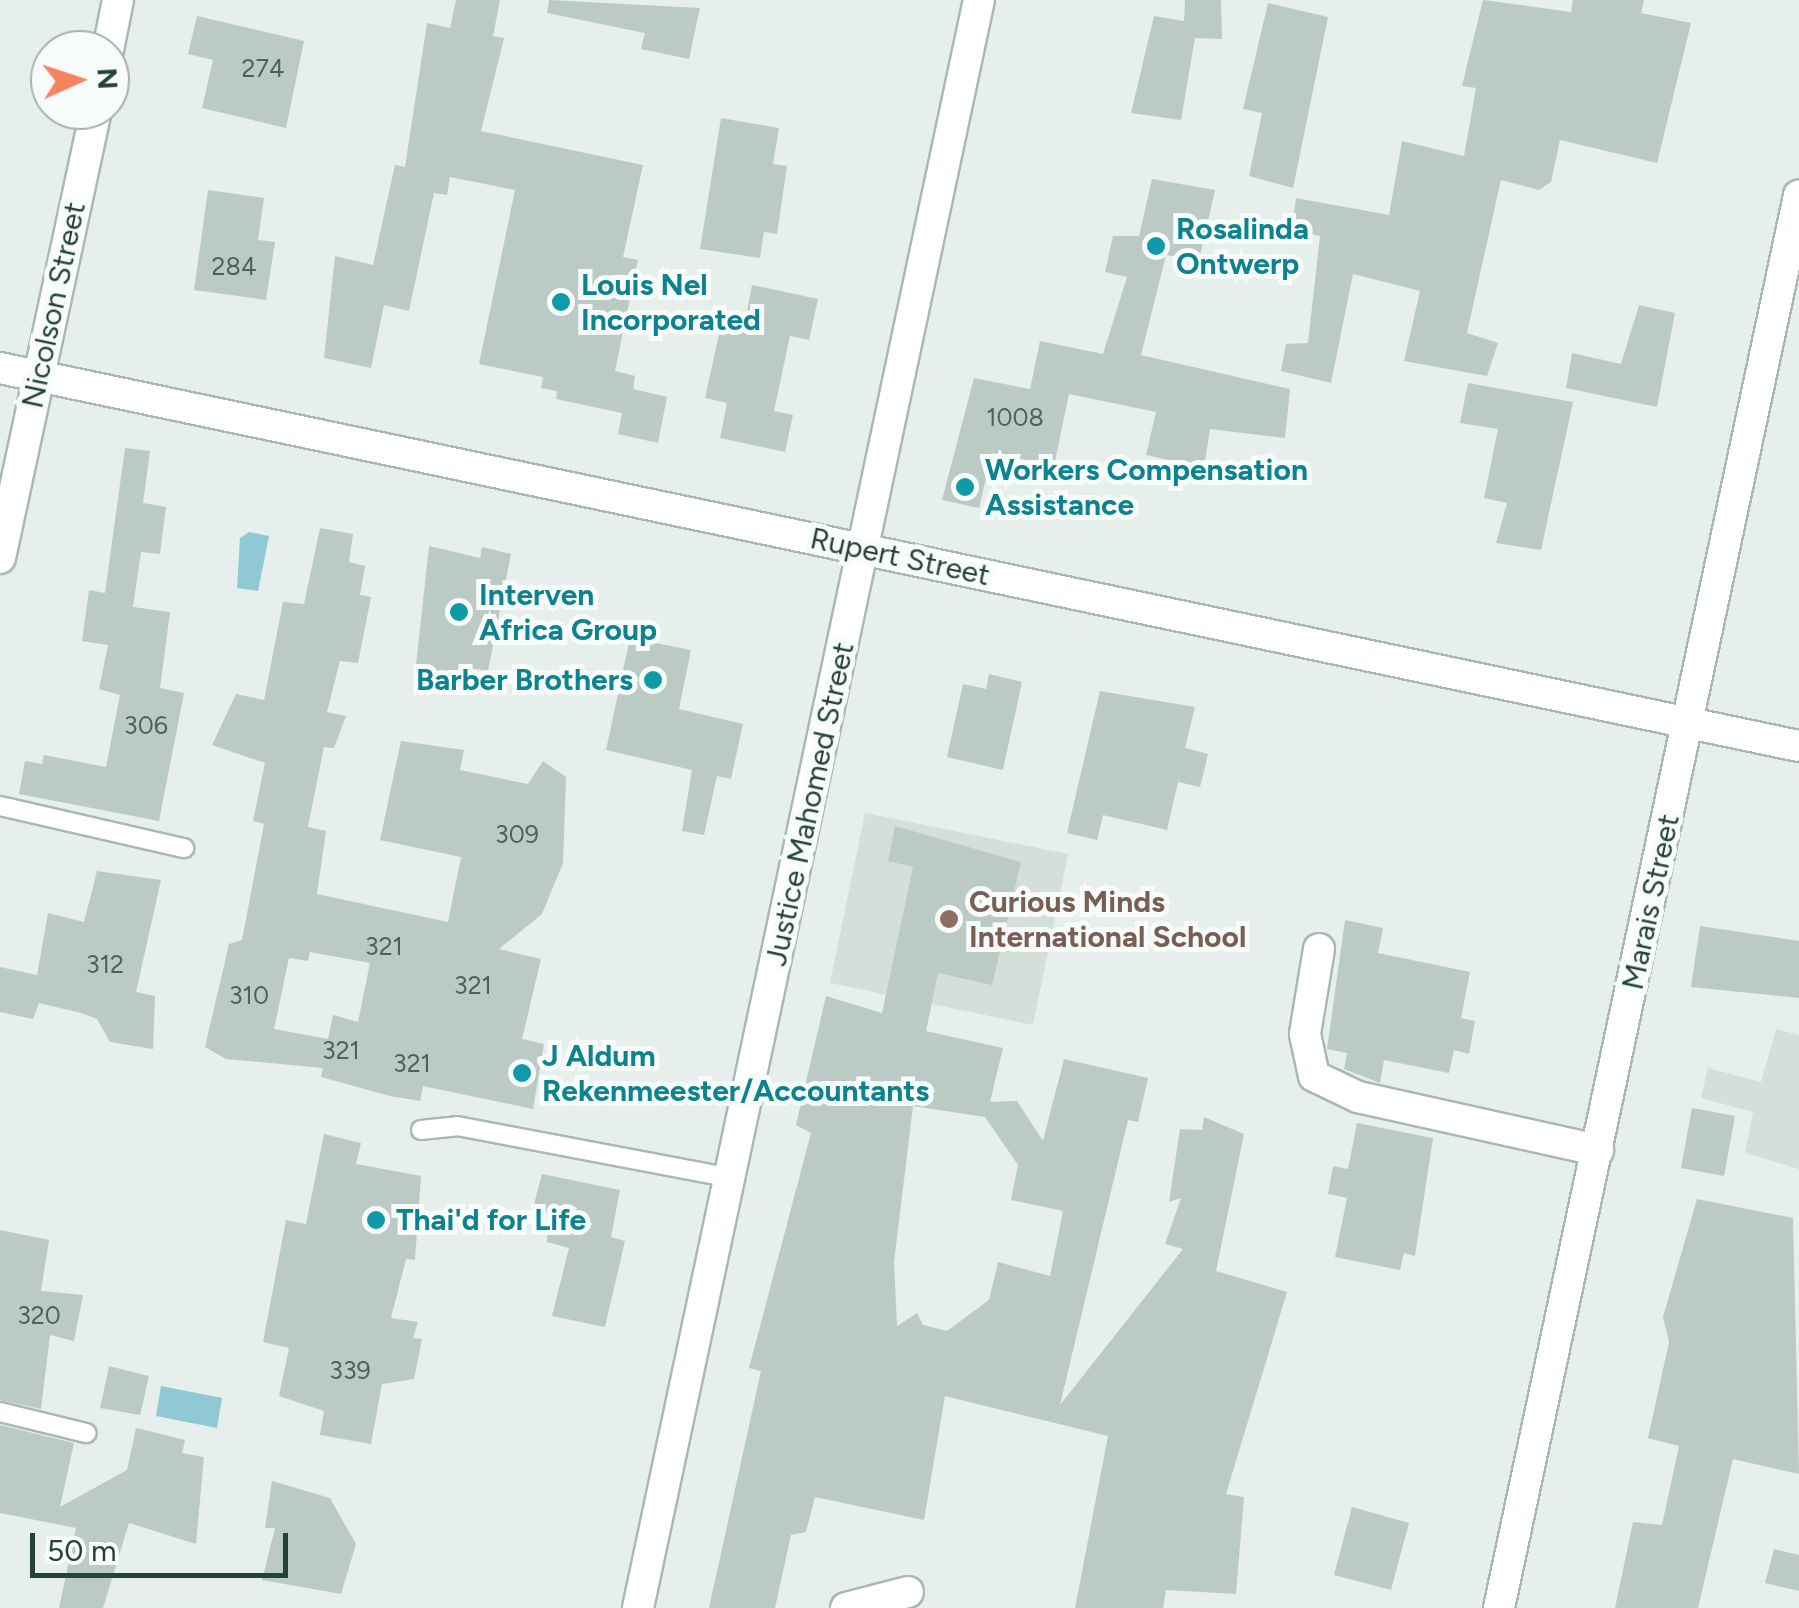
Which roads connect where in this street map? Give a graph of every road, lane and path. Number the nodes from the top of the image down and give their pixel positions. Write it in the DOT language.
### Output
graph roads {
  1 [pos="118,0"];
  2 [pos="979,0"];
  3 [pos="112,30"];
  4 [pos="92,130"];
  5 [pos="1799,196"];
  6 [pos="0,368"];
  7 [pos="38,376"];
  8 [pos="864,549"];
  9 [pos="0,558"];
  10 [pos="1690,723"];
  11 [pos="1799,746"];
  12 [pos="0,806"];
  13 [pos="184,848"];
  14 [pos="1318,949"];
  15 [pos="421,1130"];
  16 [pos="1598,1150"];
  17 [pos="730,1178"];
  18 [pos="0,1412"];
  19 [pos="86,1433"];
  20 [pos="908,1592"];
  21 [pos="638,1608"];
  22 [pos="846,1608"];
  23 [pos="1499,1608"];
  1 -- 3 [label="street"];
  2 -- 8 [label="street, Justice Mahomed Street"];
  4 -- 7 [label="street, Nicolson Street"];
  5 -- 10 [label="street, Marais Street"];
  6 -- 7 [label="street, Rupert Street"];
  7 -- 8 [label="street, Rupert Street"];
  7 -- 9 [label="street, Nicolson Street"];
  8 -- 10 [label="street, Rupert Street"];
  8 -- 17 [label="street, Justice Mahomed Street"];
  10 -- 11 [label="street, Rupert Street"];
  10 -- 16 [label="street, Marais Street"];
  12 -- 13 [label="lane"];
  14 -- 16 [label="street"];
  15 -- 17 [label="lane"];
  16 -- 23 [label="street, Marais Street"];
  17 -- 21 [label="street, Justice Mahomed Street"];
  18 -- 19 [label="lane"];
  20 -- 22 [label="street"];
}
